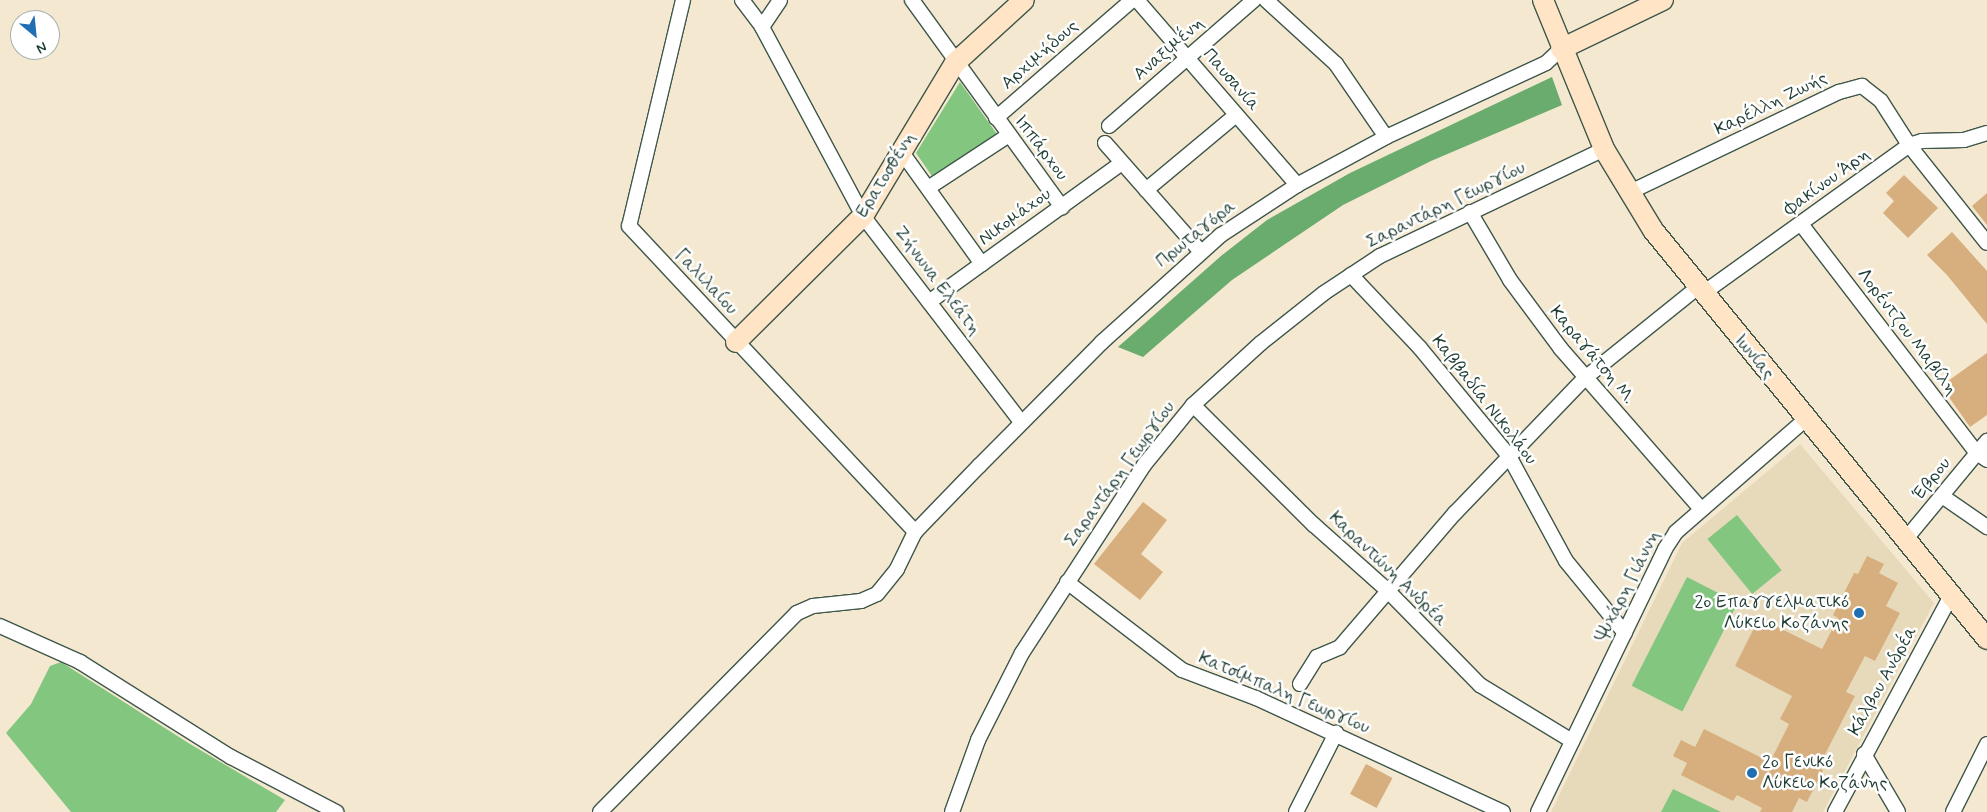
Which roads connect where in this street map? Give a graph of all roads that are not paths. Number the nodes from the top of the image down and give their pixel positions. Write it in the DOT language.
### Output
graph roads {
  1 [pos="683,0"];
  2 [pos="742,0"];
  3 [pos="780,0"];
  4 [pos="912,0"];
  5 [pos="1024,0"];
  6 [pos="1132,0"];
  7 [pos="1137,0"];
  8 [pos="1254,0"];
  9 [pos="1266,0"];
  10 [pos="1530,0"];
  11 [pos="1543,0"];
  12 [pos="1663,0"];
  13 [pos="762,27"];
  14 [pos="1561,49"];
  15 [pos="1187,58"];
  16 [pos="956,63"];
  17 [pos="1236,115"];
  18 [pos="996,118"];
  19 [pos="1109,126"];
  20 [pos="1987,133"];
  21 [pos="1009,136"];
  22 [pos="1386,137"];
  23 [pos="1105,143"];
  24 [pos="1601,144"];
  25 [pos="1909,145"];
  26 [pos="901,151"];
  27 [pos="1122,163"];
  28 [pos="1297,186"];
  29 [pos="928,188"];
  30 [pos="1146,190"];
  31 [pos="1628,193"];
  32 [pos="1062,207"];
  33 [pos="1470,212"];
  34 [pos="864,216"];
  35 [pos="1801,224"];
  36 [pos="1987,243"];
  37 [pos="1200,252"];
  38 [pos="982,264"];
  39 [pos="1351,275"];
  40 [pos="1700,291"];
  41 [pos="929,302"];
  42 [pos="736,342"];
  43 [pos="1585,378"];
  44 [pos="1193,405"];
  45 [pos="1806,419"];
  46 [pos="1021,422"];
  47 [pos="1987,441"];
  48 [pos="1509,456"];
  49 [pos="1982,457"];
  50 [pos="1942,496"];
  51 [pos="1702,509"];
  52 [pos="1987,527"];
  53 [pos="916,532"];
  54 [pos="1905,540"];
  55 [pos="1067,582"];
  56 [pos="1387,590"];
  57 [pos="1951,596"];
  58 [pos="0,626"];
  59 [pos="1625,633"];
  60 [pos="1987,639"];
  61 [pos="1300,684"];
  62 [pos="1336,733"];
  63 [pos="1572,742"];
  64 [pos="1987,744"];
  65 [pos="1864,754"];
  66 [pos="336,812"];
  67 [pos="600,812"];
  68 [pos="952,812"];
  69 [pos="1296,812"];
  70 [pos="1503,812"];
  71 [pos="1538,812"];
  72 [pos="1835,812"];
  73 [pos="1898,812"];
  74 [pos="1953,812"];
  1 -- 42 [label="street, Γαλιλαίου"];
  2 -- 13 [label="street, Ζήνωνα Ελεάτη"];
  3 -- 13 [label="street"];
  4 -- 16 [label="street, Ιππάρχου"];
  5 -- 16 [label="main road, Ερατοσθένη"];
  6 -- 18 [label="street, Αρχιμήδους"];
  7 -- 15 [label="street, Παυσανία"];
  8 -- 15 [label="street, Αναξιμένη"];
  9 -- 22 [label="street"];
  10 -- 14 [label="main road, Ιωνίας"];
  11 -- 14 [label="main road, Ιωνίας"];
  12 -- 14 [label="main road"];
  13 -- 34 [label="street, Ζήνωνα Ελεάτη"];
  14 -- 22 [label="street, Πρωταγόρα"];
  14 -- 24 [label="main road, Ιωνίας"];
  15 -- 17 [label="street, Παυσανία"];
  15 -- 19 [label="street, Αναξιμένη"];
  16 -- 18 [label="street, Ιππάρχου"];
  16 -- 26 [label="main road, Ερατοσθένη"];
  17 -- 28 [label="street, Παυσανία"];
  17 -- 30 [label="street"];
  18 -- 21 [label="street, Ιππάρχου"];
  20 -- 25 [label="street, Φακίνου Άρη"];
  21 -- 29 [label="street"];
  21 -- 32 [label="street, Ιππάρχου"];
  22 -- 28 [label="street, Πρωταγόρα"];
  23 -- 27 [label="street"];
  24 -- 31 [label="main road, Ιωνίας"];
  24 -- 33 [label="street, Σαραντάρη Γεωργίου"];
  25 -- 31 [label="street, Καρέλλη Ζωής"];
  25 -- 35 [label="street, Φακίνου Άρη"];
  25 -- 36 [label="street, Καρέλλη Ζωής"];
  26 -- 29 [label="street"];
  26 -- 34 [label="main road, Ερατοσθένη"];
  27 -- 30 [label="street"];
  27 -- 32 [label="street, Νικομάχου"];
  28 -- 37 [label="street, Πρωταγόρα"];
  29 -- 38 [label="street"];
  30 -- 37 [label="street"];
  31 -- 40 [label="main road, Ιωνίας"];
  32 -- 38 [label="street, Νικομάχου"];
  33 -- 39 [label="street, Σαραντάρη Γεωργίου"];
  33 -- 43 [label="street, Καραγάτση Μ."];
  34 -- 41 [label="street, Ζήνωνα Ελεάτη"];
  34 -- 42 [label="main road, Ερατοσθένη"];
  35 -- 40 [label="street, Φακίνου Άρη"];
  35 -- 49 [label="street, Λορέντζου Μαβίλη"];
  37 -- 46 [label="street, Πρωταγόρα"];
  38 -- 41 [label="street, Νικομάχου"];
  39 -- 44 [label="street, Σαραντάρη Γεωργίου"];
  39 -- 48 [label="street, Καββαδία Νικολάου"];
  40 -- 43 [label="street, Φακίνου Άρη"];
  40 -- 45 [label="main road, Ιωνίας"];
  41 -- 46 [label="street, Ζήνωνα Ελεάτη"];
  42 -- 53 [label="street, Γαλιλαίου"];
  43 -- 48 [label="street, Φακίνου Άρη"];
  43 -- 51 [label="street, Καραγάτση Μ."];
  44 -- 55 [label="street, Σαραντάρη Γεωργίου"];
  44 -- 56 [label="street, Καραντώνη Ανδρέα"];
  45 -- 51 [label="street, Ψυχάρη Γιάννη"];
  45 -- 54 [label="main road, Ιωνίας"];
  46 -- 53 [label="street, Πρωταγόρα"];
  47 -- 49 [label="street, Έβρου"];
  48 -- 56 [label="street, Φακίνου Άρη"];
  48 -- 59 [label="street, Καββαδία Νικολάου"];
  49 -- 50 [label="street, Έβρου"];
  50 -- 52 [label="street"];
  50 -- 54 [label="street, Έβρου"];
  51 -- 59 [label="street, Ψυχάρη Γιάννη"];
  53 -- 67 [label="street, Πρωταγόρα"];
  54 -- 57 [label="main road, Ιωνίας"];
  55 -- 62 [label="street, Κατσίμπαλη Γεωργίου"];
  55 -- 68 [label="street, Σαραντάρη Γεωργίου"];
  56 -- 61 [label="street, Φακίνου Άρη"];
  56 -- 63 [label="street, Καραντώνη Ανδρέα"];
  57 -- 60 [label="main road, Ιωνίας"];
  57 -- 65 [label="street, Κάλβου Ανδρέα"];
  58 -- 66 [label="street"];
  59 -- 63 [label="street, Ψυχάρη Γιάννη"];
  62 -- 69 [label="street"];
  62 -- 70 [label="street, Κατσίμπαλη Γεωργίου"];
  63 -- 71 [label="street, Ψυχάρη Γιάννη"];
  64 -- 74 [label="street"];
  65 -- 72 [label="street, Κάλβου Ανδρέα"];
  65 -- 73 [label="street"];
}
